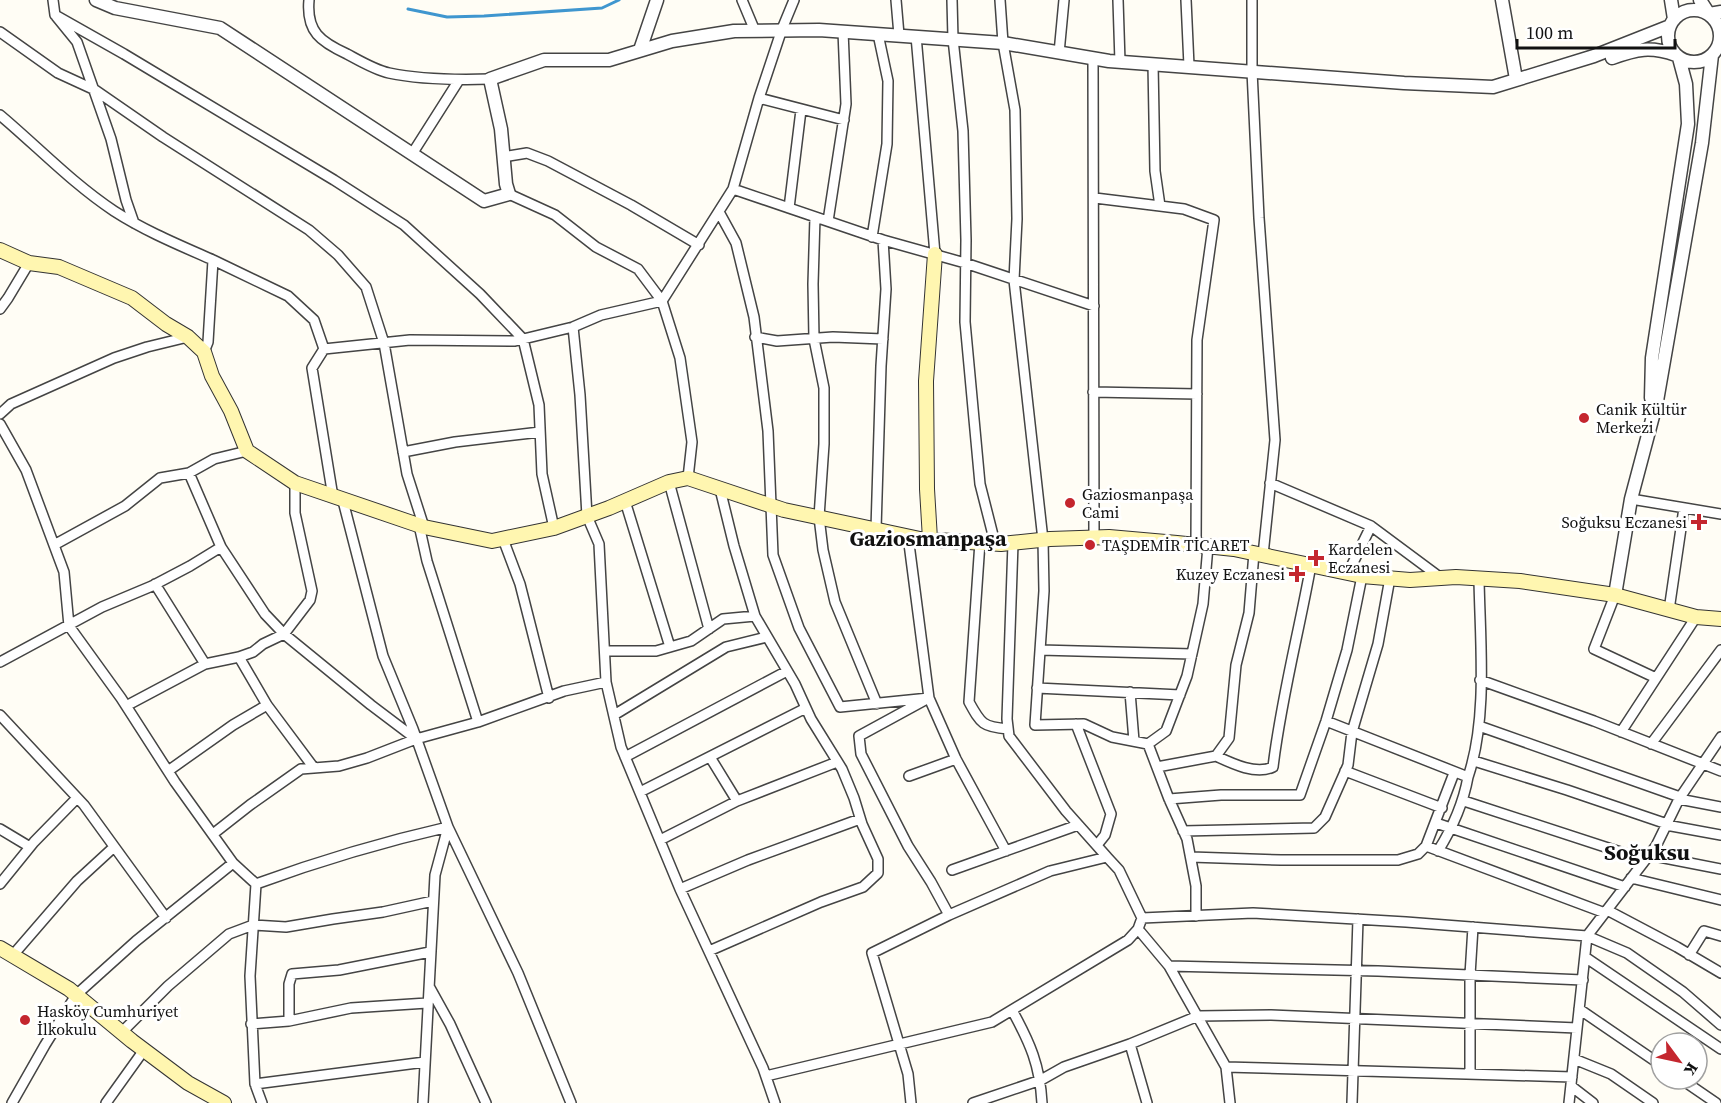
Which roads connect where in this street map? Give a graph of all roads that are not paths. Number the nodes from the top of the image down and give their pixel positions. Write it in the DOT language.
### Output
graph roads {
  1 [pos="52,0"];
  2 [pos="96,0"];
  3 [pos="309,0"];
  4 [pos="657,0"];
  5 [pos="742,0"];
  6 [pos="794,0"];
  7 [pos="896,0"];
  8 [pos="952,0"];
  9 [pos="1000,0"];
  10 [pos="1064,0"];
  11 [pos="1118,0"];
  12 [pos="1186,0"];
  13 [pos="1252,0"];
  14 [pos="1502,0"];
  15 [pos="1671,0"];
  16 [pos="1700,0"];
  17 [pos="1715,13"];
  18 [pos="55,15"];
  19 [pos="1672,22"];
  20 [pos="1720,25"];
  21 [pos="782,29"];
  22 [pos="755,31"];
  23 [pos="843,31"];
  24 [pos="0,32"];
  25 [pos="878,34"];
  26 [pos="898,35"];
  27 [pos="916,36"];
  28 [pos="954,39"];
  29 [pos="1003,43"];
  30 [pos="640,50"];
  31 [pos="1059,53"];
  32 [pos="1712,55"];
  33 [pos="1677,56"];
  34 [pos="1094,58"];
  35 [pos="1120,62"];
  36 [pos="1153,64"];
  37 [pos="1189,66"];
  38 [pos="1252,71"];
  39 [pos="1516,79"];
  40 [pos="459,80"];
  41 [pos="490,80"];
  42 [pos="1500,84"];
  43 [pos="95,90"];
  44 [pos="759,98"];
  45 [pos="801,110"];
  46 [pos="0,116"];
  47 [pos="844,120"];
  48 [pos="412,154"];
  49 [pos="503,157"];
  50 [pos="733,189"];
  51 [pos="509,194"];
  52 [pos="1095,198"];
  53 [pos="1160,206"];
  54 [pos="789,208"];
  55 [pos="719,212"];
  56 [pos="815,217"];
  57 [pos="828,221"];
  58 [pos="134,223"];
  59 [pos="872,237"];
  60 [pos="884,240"];
  61 [pos="699,245"];
  62 [pos="0,250"];
  63 [pos="934,254"];
  64 [pos="213,260"];
  65 [pos="965,263"];
  66 [pos="28,264"];
  67 [pos="1014,280"];
  68 [pos="663,301"];
  69 [pos="1094,306"];
  70 [pos="0,309"];
  71 [pos="573,327"];
  72 [pos="755,337"];
  73 [pos="188,338"];
  74 [pos="523,339"];
  75 [pos="814,339"];
  76 [pos="883,339"];
  77 [pos="384,343"];
  78 [pos="324,350"];
  79 [pos="204,352"];
  80 [pos="1093,392"];
  81 [pos="1197,393"];
  82 [pos="0,414"];
  83 [pos="0,424"];
  84 [pos="1651,429"];
  85 [pos="540,432"];
  86 [pos="247,451"];
  87 [pos="403,453"];
  88 [pos="189,473"];
  89 [pos="688,478"];
  90 [pos="669,482"];
  91 [pos="295,483"];
  92 [pos="1270,483"];
  93 [pos="720,489"];
  94 [pos="338,499"];
  95 [pos="1631,499"];
  96 [pos="625,501"];
  97 [pos="770,505"];
  98 [pos="1684,508"];
  99 [pos="1721,514"];
  100 [pos="587,516"];
  101 [pos="819,517"];
  102 [pos="422,526"];
  103 [pos="1371,526"];
  104 [pos="554,528"];
  105 [pos="876,529"];
  106 [pos="908,536"];
  107 [pos="1094,538"];
  108 [pos="503,539"];
  109 [pos="930,539"];
  110 [pos="1043,540"];
  111 [pos="980,542"];
  112 [pos="994,543"];
  113 [pos="1013,543"];
  114 [pos="54,545"];
  115 [pos="1202,545"];
  116 [pos="221,547"];
  117 [pos="1258,554"];
  118 [pos="1311,565"];
  119 [pos="1355,575"];
  120 [pos="1390,578"];
  121 [pos="1441,578"];
  122 [pos="1479,579"];
  123 [pos="155,584"];
  124 [pos="1615,595"];
  125 [pos="1669,610"];
  126 [pos="754,616"];
  127 [pos="1696,617"];
  128 [pos="1721,620"];
  129 [pos="69,626"];
  130 [pos="709,628"];
  131 [pos="284,634"];
  132 [pos="767,637"];
  133 [pos="670,647"];
  134 [pos="1040,650"];
  135 [pos="1721,650"];
  136 [pos="605,651"];
  137 [pos="1192,654"];
  138 [pos="239,657"];
  139 [pos="0,662"];
  140 [pos="204,664"];
  141 [pos="787,670"];
  142 [pos="1656,678"];
  143 [pos="1480,680"];
  144 [pos="606,682"];
  145 [pos="1037,688"];
  146 [pos="1130,692"];
  147 [pos="1180,695"];
  148 [pos="549,698"];
  149 [pos="929,698"];
  150 [pos="877,704"];
  151 [pos="267,705"];
  152 [pos="126,706"];
  153 [pos="806,708"];
  154 [pos="0,715"];
  155 [pos="614,716"];
  156 [pos="1326,721"];
  157 [pos="478,722"];
  158 [pos="1076,724"];
  159 [pos="1479,726"];
  160 [pos="1008,729"];
  161 [pos="1352,732"];
  162 [pos="1621,732"];
  163 [pos="1721,737"];
  164 [pos="417,739"];
  165 [pos="1134,741"];
  166 [pos="1148,744"];
  167 [pos="1651,744"];
  168 [pos="710,756"];
  169 [pos="1216,756"];
  170 [pos="625,757"];
  171 [pos="956,759"];
  172 [pos="1474,761"];
  173 [pos="837,762"];
  174 [pos="1702,765"];
  175 [pos="1157,767"];
  176 [pos="314,768"];
  177 [pos="168,771"];
  178 [pos="1345,771"];
  179 [pos="1721,771"];
  180 [pos="1454,772"];
  181 [pos="909,776"];
  182 [pos="1468,777"];
  183 [pos="640,792"];
  184 [pos="77,798"];
  185 [pos="1680,798"];
  186 [pos="1169,799"];
  187 [pos="737,801"];
  188 [pos="1464,801"];
  189 [pos="1721,807"];
  190 [pos="1442,808"];
  191 [pos="860,819"];
  192 [pos="1436,823"];
  193 [pos="1666,824"];
  194 [pos="1078,825"];
  195 [pos="448,827"];
  196 [pos="0,829"];
  197 [pos="1453,829"];
  198 [pos="1183,831"];
  199 [pos="213,834"];
  200 [pos="1721,835"];
  201 [pos="660,840"];
  202 [pos="1096,845"];
  203 [pos="1426,846"];
  204 [pos="30,847"];
  205 [pos="114,847"];
  206 [pos="1006,851"];
  207 [pos="1438,851"];
  208 [pos="1107,857"];
  209 [pos="1191,857"];
  210 [pos="1647,857"];
  211 [pos="233,863"];
  212 [pos="1721,869"];
  213 [pos="952,870"];
  214 [pos="1628,883"];
  215 [pos="0,884"];
  216 [pos="256,884"];
  217 [pos="680,889"];
  218 [pos="1721,900"];
  219 [pos="433,901"];
  220 [pos="1606,911"];
  221 [pos="949,915"];
  222 [pos="1196,915"];
  223 [pos="166,918"];
  224 [pos="1142,918"];
  225 [pos="1358,919"];
  226 [pos="253,925"];
  227 [pos="1473,927"];
  228 [pos="1138,929"];
  229 [pos="1587,936"];
  230 [pos="1721,936"];
  231 [pos="0,948"];
  232 [pos="709,951"];
  233 [pos="430,952"];
  234 [pos="13,955"];
  235 [pos="1689,955"];
  236 [pos="1585,957"];
  237 [pos="1169,966"];
  238 [pos="1355,971"];
  239 [pos="1721,973"];
  240 [pos="1470,975"];
  241 [pos="1583,980"];
  242 [pos="430,988"];
  243 [pos="76,994"];
  244 [pos="427,1003"];
  245 [pos="1579,1009"];
  246 [pos="1012,1010"];
  247 [pos="1198,1016"];
  248 [pos="1354,1019"];
  249 [pos="289,1021"];
  250 [pos="251,1024"];
  251 [pos="1471,1024"];
  252 [pos="1721,1025"];
  253 [pos="1577,1028"];
  254 [pos="122,1032"];
  255 [pos="900,1044"];
  256 [pos="1130,1044"];
  257 [pos="1721,1049"];
  258 [pos="144,1050"];
  259 [pos="1649,1057"];
  260 [pos="1574,1059"];
  261 [pos="425,1062"];
  262 [pos="1226,1067"];
  263 [pos="1352,1070"];
  264 [pos="1470,1074"];
  265 [pos="766,1076"];
  266 [pos="1041,1080"];
  267 [pos="1571,1082"];
  268 [pos="255,1084"];
  269 [pos="1698,1091"];
  270 [pos="12,1103"];
  271 [pos="106,1103"];
  272 [pos="224,1103"];
  273 [pos="262,1103"];
  274 [pos="423,1103"];
  275 [pos="486,1103"];
  276 [pos="571,1103"];
  277 [pos="776,1103"];
  278 [pos="910,1103"];
  279 [pos="973,1103"];
  280 [pos="1042,1103"];
  281 [pos="1147,1103"];
  282 [pos="1230,1103"];
  283 [pos="1352,1103"];
  284 [pos="1569,1103"];
  285 [pos="1593,1103"];
  286 [pos="1653,1103"];
  287 [pos="1716,1103"];
  1 -- 18 [label="street"];
  2 -- 48 [label="street"];
  3 -- 40 [label="street"];
  4 -- 30 [label="street"];
  5 -- 22 [label="street"];
  6 -- 21 [label="street"];
  7 -- 26 [label="street"];
  8 -- 28 [label="street"];
  9 -- 29 [label="street"];
  10 -- 31 [label="street"];
  11 -- 35 [label="street"];
  12 -- 37 [label="street"];
  13 -- 38 [label="street"];
  14 -- 39 [label="street"];
  15 -- 19 [label="street"];
  16 -- 17 [label="street"];
  17 -- 19 [label="street"];
  17 -- 20 [label="street"];
  18 -- 43 [label="street"];
  18 -- 74 [label="street"];
  19 -- 33 [label="street"];
  19 -- 39 [label="street"];
  20 -- 32 [label="street"];
  21 -- 22 [label="street"];
  21 -- 23 [label="street"];
  21 -- 44 [label="street"];
  22 -- 30 [label="street"];
  23 -- 25 [label="street"];
  23 -- 47 [label="street"];
  24 -- 43 [label="street"];
  25 -- 26 [label="street"];
  25 -- 59 [label="street"];
  26 -- 27 [label="street"];
  27 -- 28 [label="street"];
  27 -- 63 [label="street"];
  28 -- 29 [label="street"];
  28 -- 65 [label="street"];
  29 -- 31 [label="street"];
  29 -- 67 [label="street"];
  30 -- 41 [label="street"];
  31 -- 34 [label="street"];
  32 -- 33 [label="street"];
  32 -- 84 [label="street"];
  33 -- 42 [label="street"];
  33 -- 84 [label="street"];
  34 -- 35 [label="street"];
  34 -- 52 [label="street"];
  35 -- 36 [label="street"];
  36 -- 37 [label="street"];
  36 -- 53 [label="street"];
  37 -- 38 [label="street"];
  38 -- 42 [label="street"];
  38 -- 92 [label="street"];
  39 -- 42 [label="street"];
  40 -- 41 [label="street"];
  40 -- 48 [label="street"];
  41 -- 49 [label="street"];
  43 -- 58 [label="street"];
  43 -- 77 [label="street"];
  44 -- 45 [label="street"];
  44 -- 50 [label="street"];
  45 -- 47 [label="street"];
  45 -- 54 [label="street"];
  46 -- 58 [label="street"];
  47 -- 57 [label="street"];
  48 -- 51 [label="street"];
  49 -- 51 [label="street"];
  49 -- 61 [label="street"];
  50 -- 54 [label="street"];
  50 -- 55 [label="street"];
  51 -- 68 [label="street"];
  52 -- 53 [label="street"];
  52 -- 69 [label="street"];
  53 -- 81 [label="street"];
  54 -- 56 [label="street"];
  55 -- 61 [label="street"];
  55 -- 72 [label="street"];
  56 -- 57 [label="street"];
  56 -- 75 [label="street"];
  57 -- 59 [label="street"];
  58 -- 64 [label="street"];
  59 -- 60 [label="street"];
  60 -- 63 [label="street"];
  60 -- 76 [label="street"];
  61 -- 68 [label="street"];
  62 -- 66 [label="main road"];
  63 -- 65 [label="street"];
  63 -- 109 [label="main road"];
  64 -- 78 [label="street"];
  64 -- 79 [label="street"];
  65 -- 67 [label="street"];
  65 -- 112 [label="street"];
  66 -- 70 [label="street"];
  66 -- 73 [label="main road"];
  67 -- 69 [label="street"];
  67 -- 110 [label="street"];
  68 -- 71 [label="street"];
  68 -- 89 [label="street"];
  69 -- 80 [label="street"];
  71 -- 74 [label="street"];
  71 -- 100 [label="street"];
  72 -- 75 [label="street"];
  72 -- 97 [label="street"];
  73 -- 79 [label="main road"];
  73 -- 82 [label="street"];
  74 -- 77 [label="street"];
  74 -- 85 [label="street"];
  75 -- 76 [label="street"];
  75 -- 101 [label="street"];
  76 -- 105 [label="street"];
  77 -- 78 [label="street"];
  77 -- 87 [label="street"];
  78 -- 94 [label="street"];
  79 -- 86 [label="main road"];
  80 -- 81 [label="street"];
  80 -- 107 [label="street"];
  81 -- 115 [label="street"];
  83 -- 114 [label="street"];
  84 -- 95 [label="street"];
  85 -- 87 [label="street"];
  85 -- 104 [label="street"];
  86 -- 88 [label="street"];
  86 -- 91 [label="main road"];
  87 -- 102 [label="street"];
  88 -- 114 [label="street"];
  88 -- 116 [label="street"];
  89 -- 90 [label="main road"];
  89 -- 93 [label="main road"];
  90 -- 96 [label="main road"];
  90 -- 130 [label="street"];
  91 -- 94 [label="main road"];
  91 -- 131 [label="street"];
  92 -- 103 [label="street"];
  92 -- 117 [label="street"];
  93 -- 97 [label="main road"];
  93 -- 126 [label="street"];
  94 -- 102 [label="main road"];
  94 -- 164 [label="street"];
  95 -- 98 [label="street"];
  95 -- 124 [label="street"];
  96 -- 100 [label="main road"];
  96 -- 133 [label="street"];
  97 -- 101 [label="main road"];
  97 -- 150 [label="street"];
  98 -- 99 [label="street"];
  98 -- 125 [label="street"];
  100 -- 104 [label="main road"];
  100 -- 136 [label="street"];
  101 -- 105 [label="main road"];
  101 -- 150 [label="street"];
  102 -- 108 [label="main road"];
  102 -- 157 [label="street"];
  103 -- 119 [label="street"];
  103 -- 121 [label="street"];
  104 -- 108 [label="main road"];
  105 -- 106 [label="main road"];
  106 -- 109 [label="main road"];
  106 -- 149 [label="street"];
  107 -- 110 [label="main road"];
  107 -- 115 [label="main road"];
  108 -- 148 [label="street"];
  109 -- 111 [label="main road"];
  110 -- 113 [label="main road"];
  110 -- 134 [label="street"];
  111 -- 112 [label="main road"];
  111 -- 160 [label="street"];
  112 -- 113 [label="main road"];
  113 -- 160 [label="street"];
  114 -- 129 [label="street"];
  115 -- 117 [label="main road"];
  115 -- 137 [label="street"];
  116 -- 123 [label="street"];
  116 -- 131 [label="street"];
  117 -- 118 [label="main road"];
  117 -- 169 [label="street"];
  118 -- 119 [label="main road"];
  118 -- 169 [label="street"];
  119 -- 120 [label="main road"];
  119 -- 156 [label="street"];
  120 -- 121 [label="main road"];
  120 -- 161 [label="street"];
  121 -- 122 [label="main road"];
  122 -- 124 [label="main road"];
  122 -- 143 [label="street"];
  123 -- 129 [label="street"];
  123 -- 140 [label="street"];
  124 -- 125 [label="main road"];
  124 -- 142 [label="street"];
  125 -- 127 [label="main road"];
  126 -- 130 [label="street"];
  126 -- 132 [label="street"];
  127 -- 128 [label="main road"];
  127 -- 142 [label="street"];
  129 -- 139 [label="street"];
  129 -- 152 [label="street"];
  130 -- 133 [label="street"];
  131 -- 138 [label="street"];
  131 -- 164 [label="street"];
  132 -- 141 [label="street"];
  132 -- 155 [label="street"];
  133 -- 136 [label="street"];
  134 -- 137 [label="street"];
  134 -- 145 [label="street"];
  135 -- 167 [label="street"];
  136 -- 144 [label="street"];
  137 -- 147 [label="street"];
  138 -- 140 [label="street"];
  138 -- 151 [label="street"];
  140 -- 152 [label="street"];
  141 -- 153 [label="street"];
  141 -- 170 [label="street"];
  142 -- 162 [label="street"];
  143 -- 159 [label="street"];
  143 -- 162 [label="street"];
  144 -- 148 [label="street"];
  144 -- 155 [label="street"];
  145 -- 146 [label="street"];
  145 -- 158 [label="street"];
  146 -- 147 [label="street"];
  146 -- 165 [label="street"];
  147 -- 166 [label="street"];
  148 -- 157 [label="street"];
  149 -- 150 [label="street"];
  149 -- 171 [label="street"];
  149 -- 221 [label="street"];
  151 -- 176 [label="street"];
  151 -- 177 [label="street"];
  152 -- 177 [label="street"];
  153 -- 168 [label="street"];
  153 -- 173 [label="street"];
  154 -- 184 [label="street"];
  155 -- 170 [label="street"];
  156 -- 161 [label="street"];
  156 -- 186 [label="street"];
  157 -- 164 [label="street"];
  158 -- 165 [label="street"];
  158 -- 202 [label="street"];
  159 -- 172 [label="street"];
  159 -- 185 [label="street"];
  160 -- 194 [label="street"];
  161 -- 178 [label="street"];
  161 -- 180 [label="street"];
  162 -- 167 [label="street"];
  163 -- 174 [label="street"];
  164 -- 176 [label="street"];
  164 -- 195 [label="street"];
  165 -- 166 [label="street"];
  166 -- 175 [label="street"];
  167 -- 174 [label="street"];
  168 -- 183 [label="street"];
  168 -- 187 [label="street"];
  169 -- 175 [label="street"];
  170 -- 183 [label="street"];
  171 -- 181 [label="street"];
  171 -- 206 [label="street"];
  172 -- 182 [label="street"];
  172 -- 193 [label="street"];
  173 -- 187 [label="street"];
  173 -- 191 [label="street"];
  174 -- 179 [label="street"];
  174 -- 185 [label="street"];
  175 -- 186 [label="street"];
  176 -- 199 [label="street"];
  177 -- 199 [label="street"];
  178 -- 190 [label="street"];
  178 -- 198 [label="street"];
  180 -- 182 [label="street"];
  180 -- 190 [label="street"];
  182 -- 188 [label="street"];
  183 -- 201 [label="street"];
  184 -- 204 [label="street"];
  184 -- 205 [label="street"];
  185 -- 189 [label="street"];
  185 -- 193 [label="street"];
  186 -- 198 [label="street"];
  187 -- 201 [label="street"];
  188 -- 197 [label="street"];
  188 -- 210 [label="street"];
  190 -- 192 [label="street"];
  191 -- 217 [label="street"];
  191 -- 232 [label="street"];
  192 -- 197 [label="street"];
  192 -- 203 [label="street"];
  193 -- 200 [label="street"];
  193 -- 210 [label="street"];
  194 -- 202 [label="street"];
  194 -- 206 [label="street"];
  195 -- 216 [label="street"];
  195 -- 219 [label="street"];
  195 -- 276 [label="street"];
  196 -- 204 [label="street"];
  197 -- 207 [label="street"];
  197 -- 214 [label="street"];
  198 -- 209 [label="street"];
  199 -- 211 [label="street"];
  201 -- 217 [label="street"];
  202 -- 208 [label="street"];
  203 -- 207 [label="street"];
  203 -- 209 [label="street"];
  204 -- 215 [label="street"];
  205 -- 223 [label="street"];
  205 -- 234 [label="street"];
  206 -- 213 [label="street"];
  207 -- 220 [label="street"];
  208 -- 221 [label="street"];
  208 -- 224 [label="street"];
  209 -- 222 [label="street"];
  210 -- 212 [label="street"];
  210 -- 214 [label="street"];
  211 -- 216 [label="street"];
  211 -- 223 [label="street"];
  214 -- 218 [label="street"];
  214 -- 220 [label="street"];
  216 -- 226 [label="street"];
  217 -- 232 [label="street"];
  219 -- 226 [label="street"];
  219 -- 233 [label="street"];
  220 -- 229 [label="street"];
  220 -- 235 [label="street"];
  221 -- 255 [label="street"];
  222 -- 224 [label="street"];
  222 -- 225 [label="street"];
  223 -- 243 [label="street"];
  224 -- 228 [label="street"];
  225 -- 227 [label="street"];
  225 -- 238 [label="street"];
  226 -- 250 [label="street"];
  226 -- 254 [label="street"];
  227 -- 229 [label="street"];
  227 -- 240 [label="street"];
  228 -- 237 [label="street"];
  228 -- 246 [label="street"];
  229 -- 236 [label="street"];
  229 -- 252 [label="street"];
  230 -- 235 [label="street"];
  231 -- 234 [label="main road"];
  232 -- 265 [label="street"];
  233 -- 242 [label="street"];
  233 -- 249 [label="street"];
  234 -- 243 [label="main road"];
  235 -- 239 [label="street"];
  236 -- 241 [label="street"];
  236 -- 257 [label="street"];
  237 -- 238 [label="street"];
  237 -- 247 [label="street"];
  238 -- 240 [label="street"];
  238 -- 248 [label="street"];
  240 -- 241 [label="street"];
  240 -- 251 [label="street"];
  241 -- 245 [label="street"];
  242 -- 244 [label="street"];
  242 -- 275 [label="street"];
  243 -- 254 [label="main road"];
  243 -- 270 [label="street"];
  244 -- 249 [label="street"];
  244 -- 261 [label="street"];
  245 -- 253 [label="street"];
  245 -- 259 [label="street"];
  246 -- 255 [label="street"];
  246 -- 266 [label="street"];
  247 -- 248 [label="street"];
  247 -- 256 [label="street"];
  247 -- 262 [label="street"];
  248 -- 251 [label="street"];
  248 -- 263 [label="street"];
  249 -- 250 [label="street"];
  250 -- 268 [label="street"];
  251 -- 253 [label="street"];
  251 -- 264 [label="street"];
  253 -- 260 [label="street"];
  254 -- 258 [label="main road"];
  255 -- 265 [label="street"];
  255 -- 278 [label="street"];
  256 -- 266 [label="street"];
  256 -- 281 [label="street"];
  258 -- 271 [label="street"];
  258 -- 272 [label="main road"];
  260 -- 267 [label="street"];
  260 -- 286 [label="street"];
  261 -- 268 [label="street"];
  261 -- 274 [label="street"];
  262 -- 263 [label="street"];
  262 -- 282 [label="street"];
  263 -- 264 [label="street"];
  263 -- 283 [label="street"];
  264 -- 267 [label="street"];
  265 -- 277 [label="street"];
  266 -- 279 [label="street"];
  266 -- 280 [label="street"];
  267 -- 284 [label="street"];
  267 -- 285 [label="street"];
  268 -- 273 [label="street"];
  269 -- 287 [label="street"];
}
